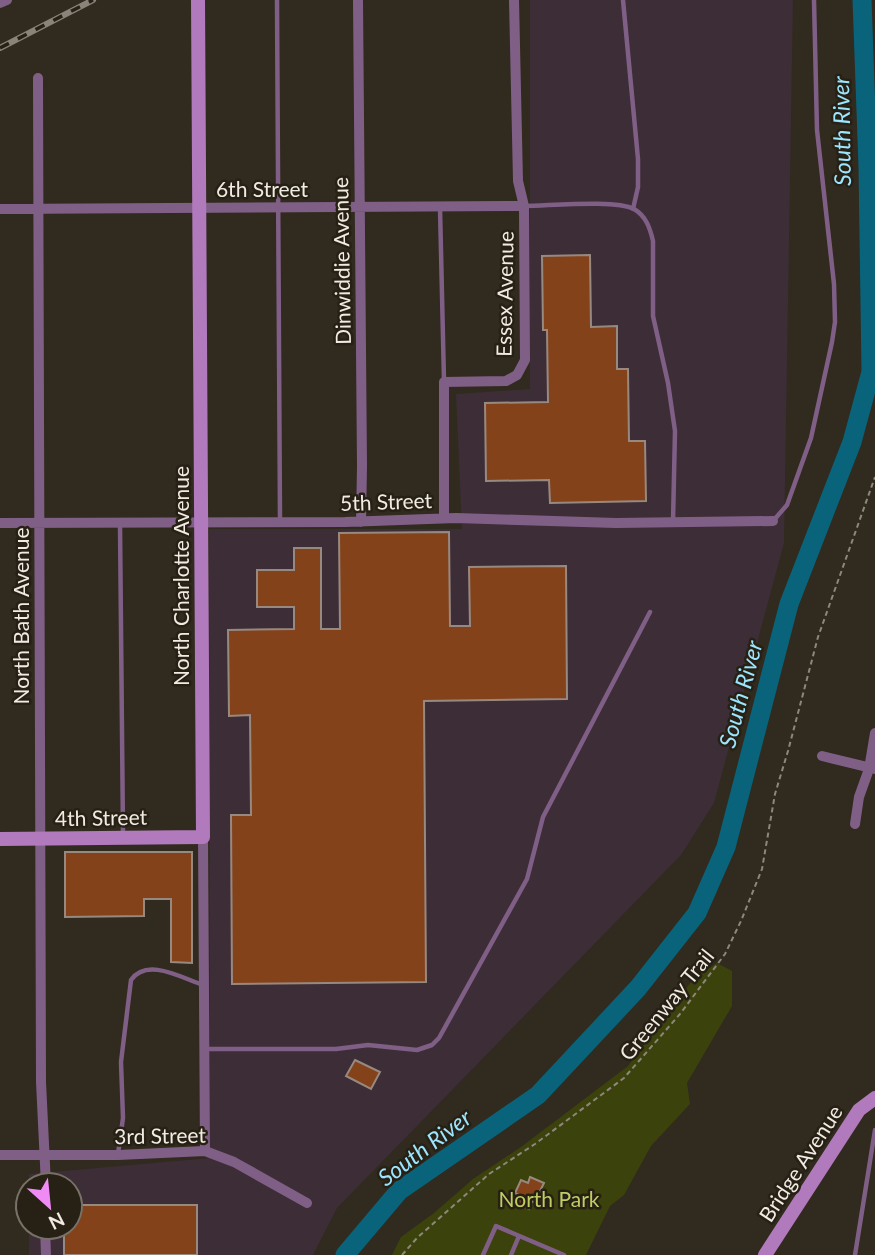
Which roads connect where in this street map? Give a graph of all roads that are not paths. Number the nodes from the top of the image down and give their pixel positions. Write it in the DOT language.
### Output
graph roads {
  1 [pos="7,0"];
  2 [pos="198,0"];
  3 [pos="277,0"];
  4 [pos="358,0"];
  5 [pos="514,0"];
  6 [pos="623,0"];
  7 [pos="814,0"];
  8 [pos="0,3"];
  9 [pos="38,78"];
  10 [pos="440,206"];
  11 [pos="524,206"];
  12 [pos="278,207"];
  13 [pos="359,207"];
  14 [pos="198,208"];
  15 [pos="0,209"];
  16 [pos="37,209"];
  17 [pos="633,209"];
  18 [pos="444,382"];
  19 [pos="444,518"];
  20 [pos="773,521"];
  21 [pos="280,522"];
  22 [pos="361,522"];
  23 [pos="673,522"];
  24 [pos="0,523"];
  25 [pos="120,523"];
  26 [pos="200,523"];
  27 [pos="39,524"];
  28 [pos="650,612"];
  29 [pos="875,733"];
  30 [pos="822,756"];
  31 [pos="872,769"];
  32 [pos="855,824"];
  33 [pos="203,837"];
  34 [pos="41,838"];
  35 [pos="122,838"];
  36 [pos="0,839"];
  37 [pos="204,985"];
  38 [pos="204,1049"];
  39 [pos="875,1098"];
  40 [pos="875,1130"];
  41 [pos="205,1151"];
  42 [pos="44,1154"];
  43 [pos="0,1155"];
  44 [pos="118,1155"];
  45 [pos="45,1171"];
  46 [pos="307,1203"];
  47 [pos="519,1236"];
  48 [pos="483,1255"];
  49 [pos="511,1255"];
  50 [pos="564,1255"];
  51 [pos="765,1255"];
  52 [pos="855,1255"];
  1 -- 8 [label="street"];
  2 -- 14 [label="street, North Charlotte Avenue"];
  3 -- 12 [label="lane"];
  4 -- 13 [label="street, Dinwiddie Avenue"];
  5 -- 11 [label="street, Essex Avenue"];
  6 -- 17 [label="lane"];
  7 -- 20 [label="lane"];
  9 -- 16 [label="street, North Bath Avenue"];
  10 -- 11 [label="street, 6th Street"];
  10 -- 13 [label="street, 6th Street"];
  10 -- 18 [label="lane"];
  11 -- 17 [label="lane"];
  11 -- 18 [label="street, Essex Avenue"];
  12 -- 13 [label="street, 6th Street"];
  12 -- 14 [label="street, 6th Street"];
  12 -- 21 [label="lane"];
  13 -- 22 [label="street, Dinwiddie Avenue"];
  14 -- 16 [label="street, 6th Street"];
  14 -- 26 [label="street, North Charlotte Avenue"];
  15 -- 16 [label="street, 6th Street"];
  16 -- 27 [label="street, North Bath Avenue"];
  17 -- 23 [label="lane"];
  18 -- 19 [label="street"];
  19 -- 22 [label="street, 5th Street"];
  19 -- 23 [label="street, 5th Street"];
  20 -- 23 [label="street, 5th Street"];
  21 -- 22 [label="street, 5th Street"];
  21 -- 26 [label="street, 5th Street"];
  24 -- 27 [label="street, 5th Street"];
  25 -- 26 [label="street, 5th Street"];
  25 -- 27 [label="street, 5th Street"];
  25 -- 35 [label="lane"];
  26 -- 33 [label="street, North Charlotte Avenue"];
  27 -- 34 [label="street, North Bath Avenue"];
  28 -- 38 [label="lane"];
  29 -- 31 [label="street"];
  30 -- 31 [label="street"];
  31 -- 32 [label="street"];
  33 -- 35 [label="street, 4th Street"];
  33 -- 37 [label="street, North Charlotte Avenue"];
  34 -- 35 [label="street, 4th Street"];
  34 -- 36 [label="street, 4th Street"];
  34 -- 42 [label="street, North Bath Avenue"];
  37 -- 38 [label="street, North Charlotte Avenue"];
  37 -- 44 [label="lane"];
  38 -- 41 [label="street, North Charlotte Avenue"];
  39 -- 51 [label="street, Bridge Avenue"];
  40 -- 52 [label="lane"];
  41 -- 44 [label="street, 3rd Street"];
  41 -- 46 [label="street, 3rd Street"];
  42 -- 43 [label="street, 3rd Street"];
  42 -- 44 [label="street, 3rd Street"];
  42 -- 45 [label="street, North Bath Avenue"];
  47 -- 48 [label="lane"];
  47 -- 49 [label="lane"];
  47 -- 50 [label="lane"];
}
